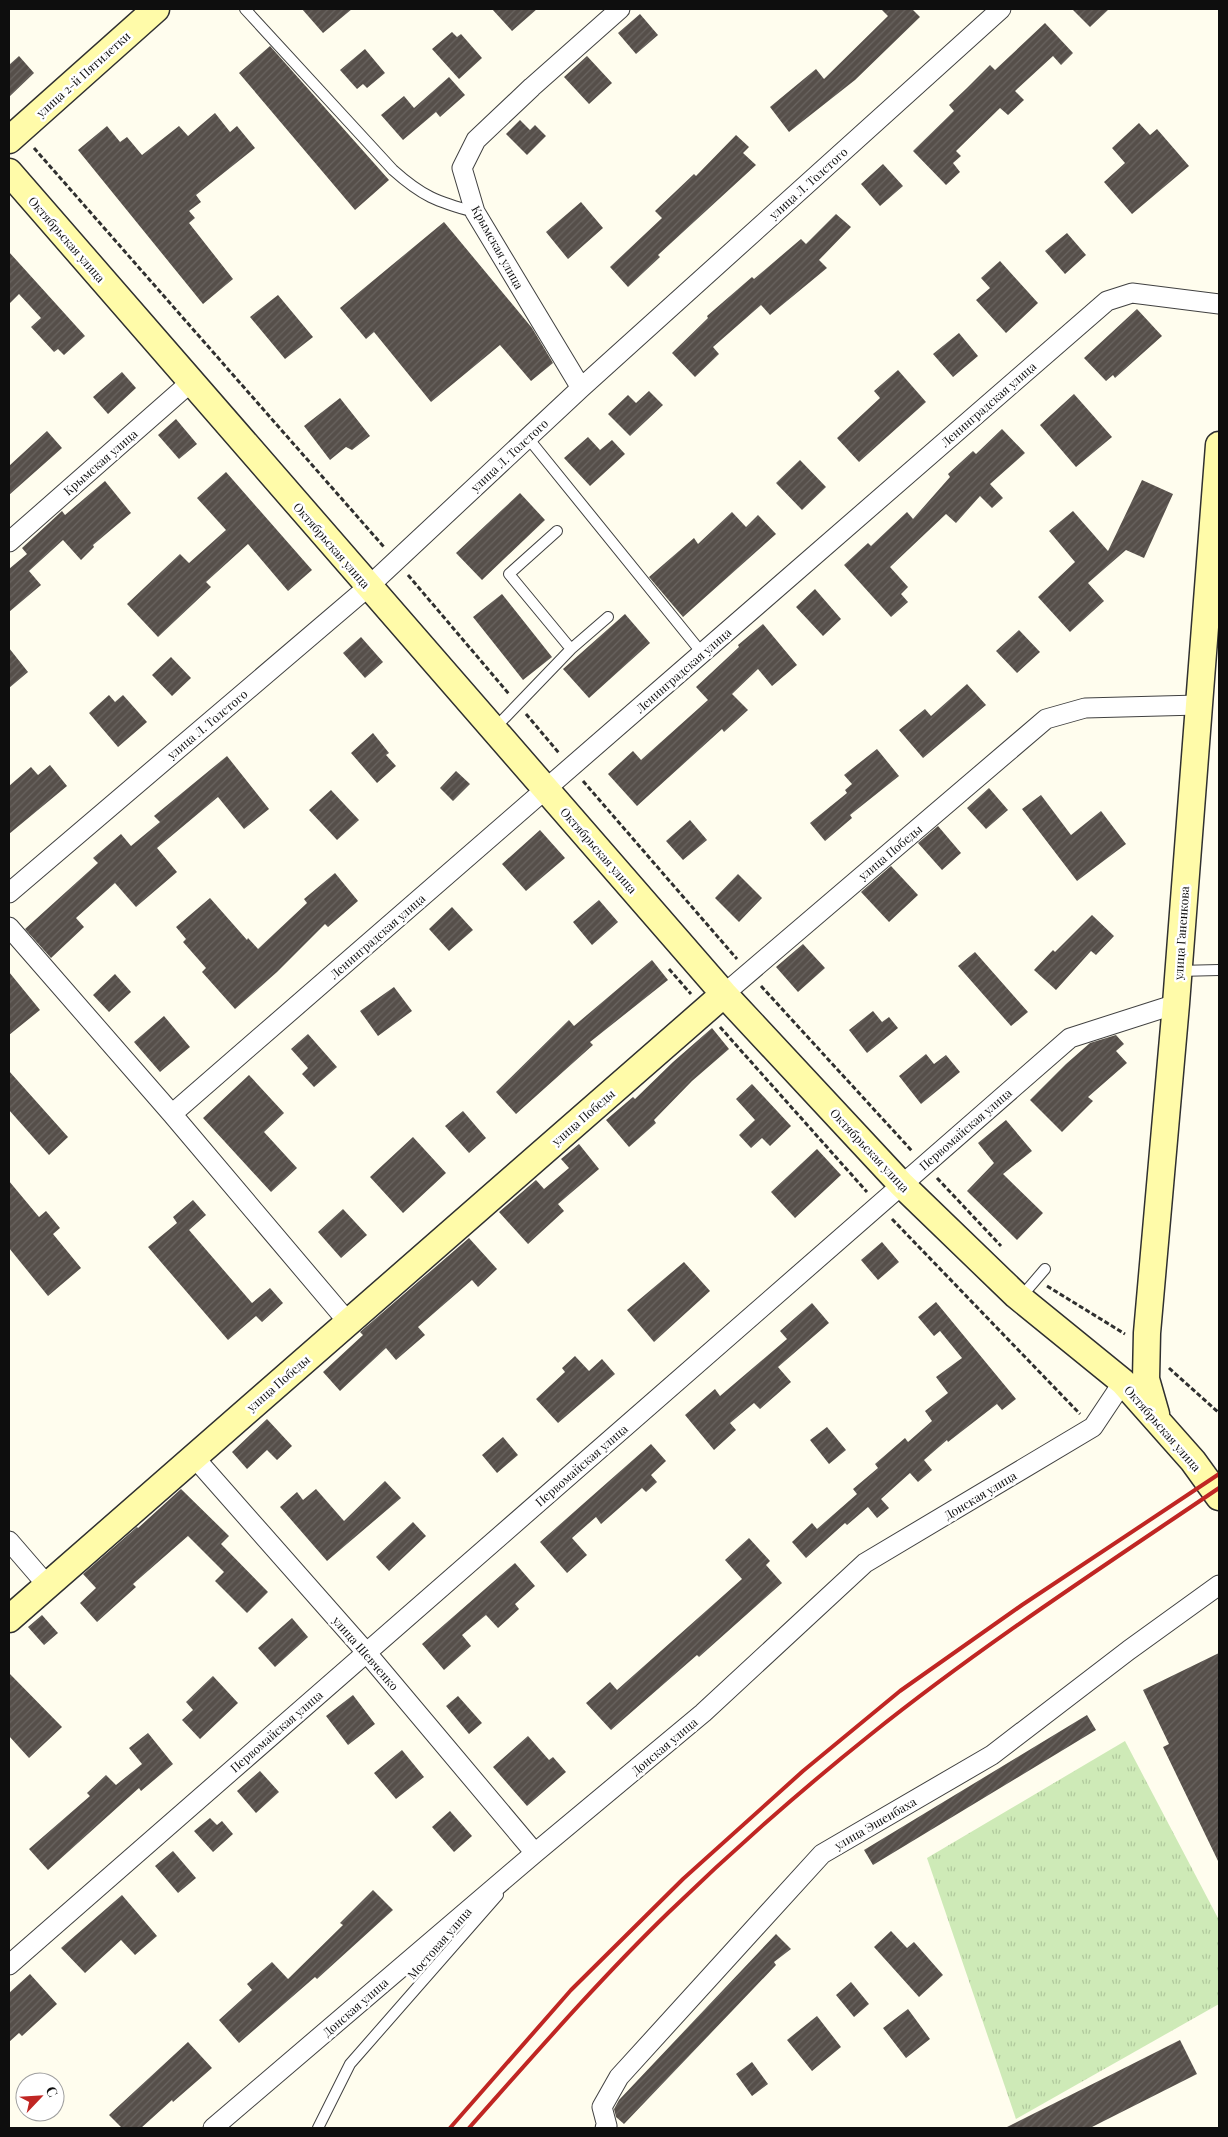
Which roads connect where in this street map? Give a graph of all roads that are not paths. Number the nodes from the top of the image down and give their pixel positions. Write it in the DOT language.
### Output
graph roads {
  1 [pos="156,9"];
  2 [pos="245,9"];
  3 [pos="620,9"];
  4 [pos="1001,9"];
  5 [pos="14,135"];
  6 [pos="9,172"];
  7 [pos="474,212"];
  8 [pos="1219,304"];
  9 [pos="191,382"];
  10 [pos="580,388"];
  11 [pos="528,438"];
  12 [pos="1219,445"];
  13 [pos="557,531"];
  14 [pos="9,542"];
  15 [pos="368,587"];
  16 [pos="608,617"];
  17 [pos="571,649"];
  18 [pos="702,653"];
  19 [pos="1198,705"];
  20 [pos="494,729"];
  21 [pos="546,790"];
  22 [pos="9,893"];
  23 [pos="9,927"];
  24 [pos="1219,970"];
  25 [pos="1178,971"];
  26 [pos="724,994"];
  27 [pos="1176,1004"];
  28 [pos="172,1114"];
  29 [pos="901,1184"];
  30 [pos="1045,1269"];
  31 [pos="1028,1289"];
  32 [pos="348,1322"];
  33 [pos="1124,1382"];
  34 [pos="1157,1420"];
  35 [pos="194,1457"];
  36 [pos="1219,1497"];
  37 [pos="9,1540"];
  38 [pos="48,1585"];
  39 [pos="1219,1585"];
  40 [pos="9,1620"];
  41 [pos="366,1652"];
  42 [pos="535,1853"];
  43 [pos="9,1965"];
  44 [pos="213,2128"];
  45 [pos="318,2128"];
  46 [pos="607,2128"];
  1 -- 5 [label="street, улица 2-й Пятилетки"];
  2 -- 7 [label="lane"];
  3 -- 7 [label="street, Крымская улица"];
  4 -- 10 [label="street, улица Л. Толстого"];
  6 -- 9 [label="street, Октябрьская улица"];
  7 -- 10 [label="street, Крымская улица"];
  8 -- 18 [label="street, Ленинградская улица"];
  9 -- 14 [label="street, Крымская улица"];
  9 -- 15 [label="street, Октябрьская улица"];
  10 -- 11 [label="street, улица Л. Толстого"];
  11 -- 15 [label="street, улица Л. Толстого"];
  11 -- 18 [label="lane"];
  12 -- 19 [label="street, улица Ганенкова"];
  13 -- 17 [label="lane"];
  15 -- 20 [label="street, Октябрьская улица"];
  15 -- 22 [label="street, улица Л. Толстого"];
  16 -- 17 [label="lane"];
  17 -- 20 [label="lane"];
  18 -- 21 [label="street, Ленинградская улица"];
  19 -- 25 [label="street, улица Ганенкова"];
  19 -- 26 [label="street, улица Победы"];
  20 -- 21 [label="street, Октябрьская улица"];
  21 -- 26 [label="street, Октябрьская улица"];
  21 -- 28 [label="street, Ленинградская улица"];
  23 -- 28 [label="street"];
  24 -- 25 [label="lane"];
  25 -- 27 [label="street, улица Ганенкова"];
  26 -- 29 [label="street, Октябрьская улица"];
  26 -- 32 [label="street, улица Победы"];
  27 -- 29 [label="street, Первомайская улица"];
  27 -- 34 [label="street, улица Ганенкова"];
  28 -- 32 [label="street"];
  29 -- 31 [label="street, Октябрьская улица"];
  29 -- 41 [label="street, Первомайская улица"];
  30 -- 31 [label="lane"];
  31 -- 33 [label="street, Октябрьская улица"];
  32 -- 35 [label="street, улица Победы"];
  33 -- 34 [label="street, Октябрьская улица"];
  33 -- 42 [label="street, Донская улица"];
  34 -- 36 [label="street, Октябрьская улица"];
  35 -- 38 [label="street, улица Победы"];
  35 -- 41 [label="street, улица Шевченко"];
  37 -- 38 [label="street"];
  38 -- 40 [label="street, улица Победы"];
  39 -- 46 [label="street, улица Эшенбаха"];
  41 -- 42 [label="street, улица Шевченко"];
  41 -- 43 [label="street, Первомайская улица"];
  42 -- 44 [label="street, Донская улица"];
  42 -- 45 [label="lane, Мостовая улица"];
}
